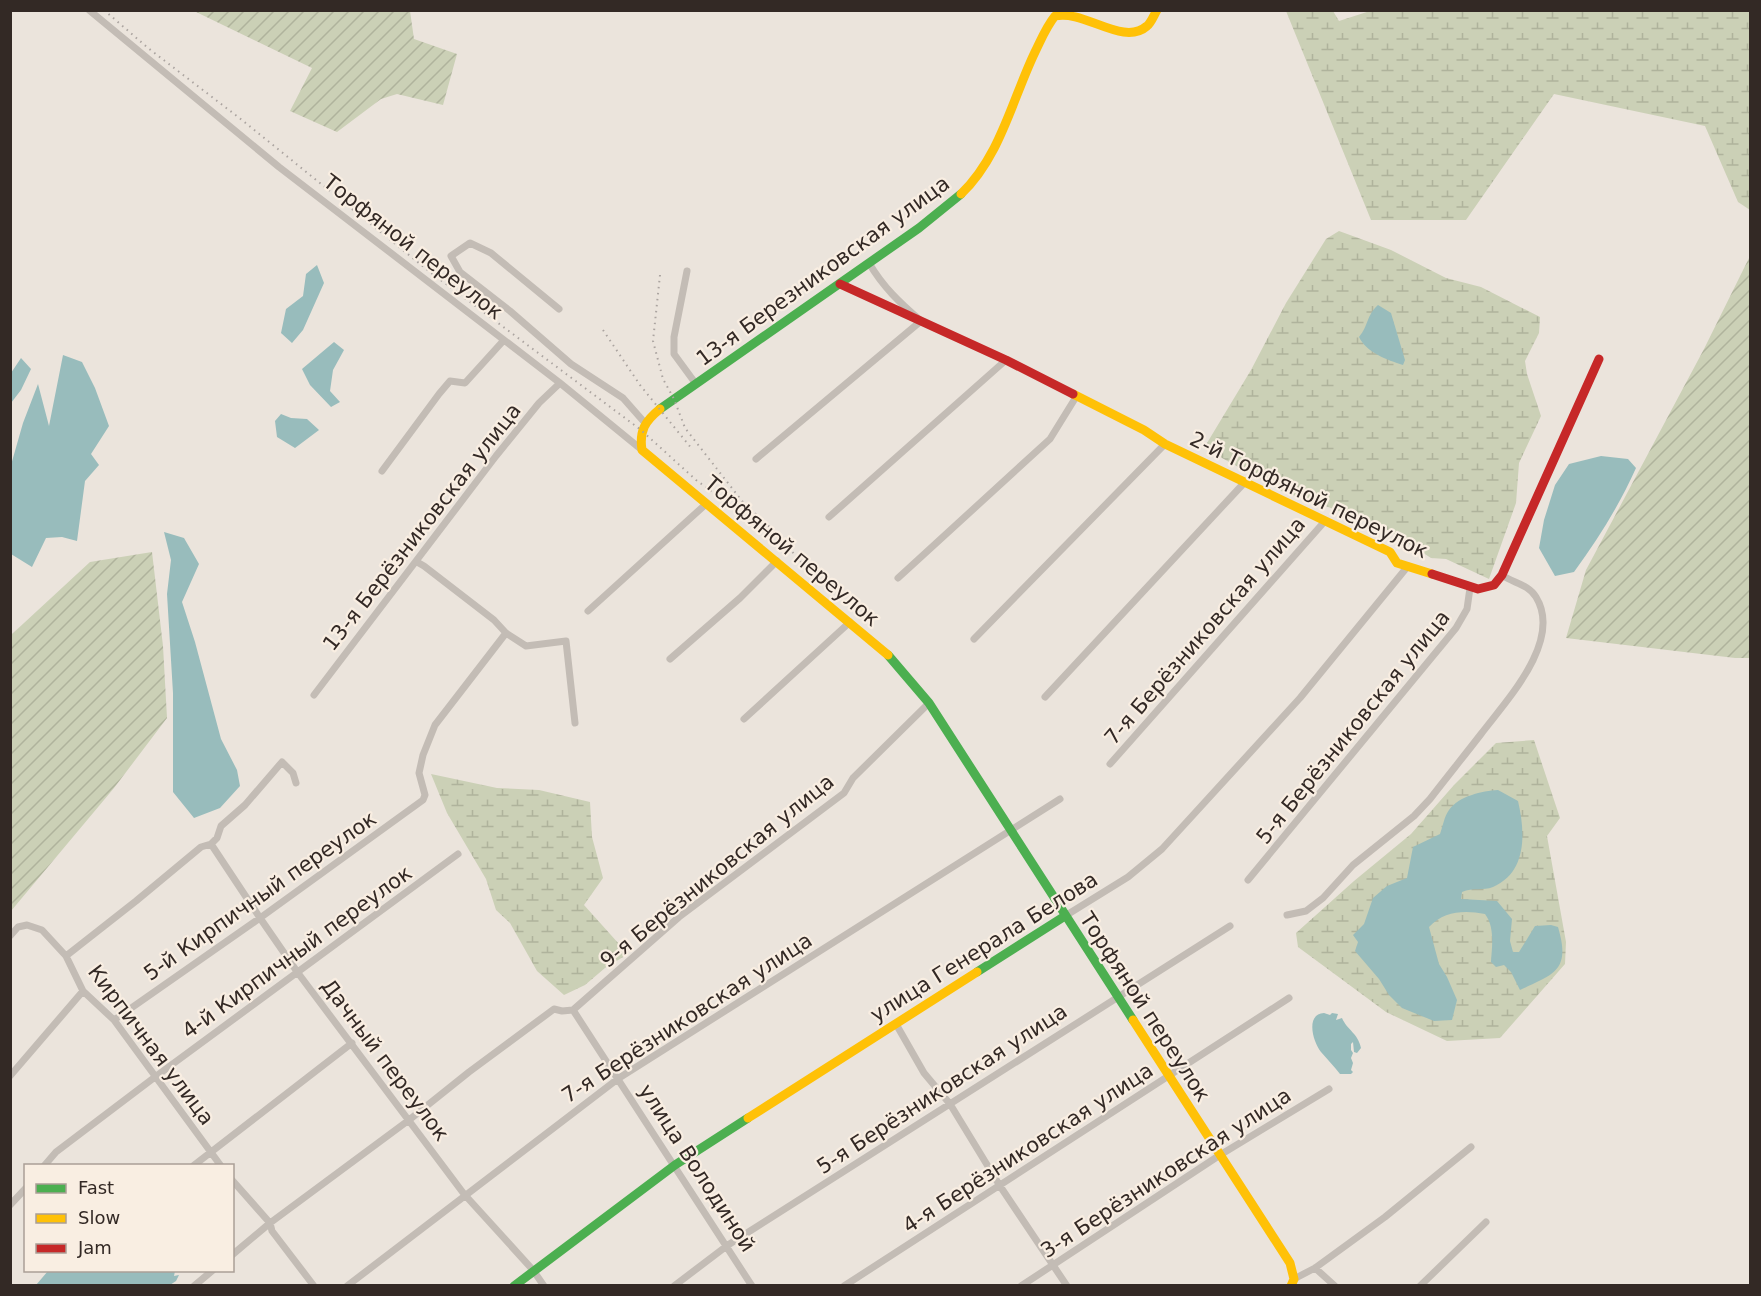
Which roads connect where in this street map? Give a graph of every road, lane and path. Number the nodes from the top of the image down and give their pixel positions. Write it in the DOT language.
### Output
graph roads {
  1 [pos="89,10"];
  2 [pos="1157,10"];
  3 [pos="869,263"];
  4 [pos="687,271"];
  5 [pos="840,284"];
  6 [pos="559,309"];
  7 [pos="921,321"];
  8 [pos="504,340"];
  9 [pos="1599,359"];
  10 [pos="1006,360"];
  11 [pos="560,383"];
  12 [pos="696,384"];
  13 [pos="1076,397"];
  14 [pos="645,423"];
  15 [pos="1165,444"];
  16 [pos="642,450"];
  17 [pos="756,459"];
  18 [pos="382,471"];
  19 [pos="1245,482"];
  20 [pos="706,504"];
  21 [pos="829,517"];
  22 [pos="1325,521"];
  23 [pos="777,561"];
  24 [pos="417,562"];
  25 [pos="1408,566"];
  26 [pos="1502,575"];
  27 [pos="898,578"];
  28 [pos="1470,588"];
  29 [pos="588,611"];
  30 [pos="850,622"];
  31 [pos="506,633"];
  32 [pos="974,639"];
  33 [pos="670,659"];
  34 [pos="314,695"];
  35 [pos="1045,697"];
  36 [pos="929,703"];
  37 [pos="744,719"];
  38 [pos="575,723"];
  39 [pos="1110,764"];
  40 [pos="296,783"];
  41 [pos="1060,799"];
  42 [pos="1011,830"];
  43 [pos="211,844"];
  44 [pos="458,855"];
  45 [pos="1248,880"];
  46 [pos="1287,915"];
  47 [pos="1065,916"];
  48 [pos="260,918"];
  49 [pos="1230,926"];
  50 [pos="10,936"];
  51 [pos="66,956"];
  52 [pos="298,973"];
  53 [pos="83,991"];
  54 [pos="1117,996"];
  55 [pos="1289,998"];
  56 [pos="573,1010"];
  57 [pos="114,1020"];
  58 [pos="896,1024"];
  59 [pos="352,1043"];
  60 [pos="10,1076"];
  61 [pos="155,1077"];
  62 [pos="1169,1077"];
  63 [pos="619,1078"];
  64 [pos="1329,1089"];
  65 [pos="950,1104"];
  66 [pos="409,1120"];
  67 [pos="1471,1147"];
  68 [pos="210,1153"];
  69 [pos="1220,1155"];
  70 [pos="46,1164"];
  71 [pos="196,1164"];
  72 [pos="219,1164"];
  73 [pos="675,1165"];
  74 [pos="234,1182"];
  75 [pos="1000,1186"];
  76 [pos="24,1190"];
  77 [pos="464,1194"];
  78 [pos="10,1205"];
  79 [pos="1485,1222"];
  80 [pos="270,1223"];
  81 [pos="728,1245"];
  82 [pos="234,1254"];
  83 [pos="1052,1265"];
  84 [pos="1315,1268"];
  85 [pos="533,1270"];
  86 [pos="211,1272"];
  87 [pos="1293,1282"];
  88 [pos="194,1286"];
  89 [pos="314,1286"];
  90 [pos="347,1286"];
  91 [pos="514,1286"];
  92 [pos="544,1286"];
  93 [pos="675,1286"];
  94 [pos="753,1286"];
  95 [pos="844,1286"];
  96 [pos="1021,1286"];
  97 [pos="1066,1286"];
  98 [pos="1335,1286"];
  99 [pos="1420,1286"];
  1 -- 8 [label="street, Торфяной переулок"];
  2 -- 3 [label="street, 13-я Березниковская улица"];
  3 -- 5 [label="street, 13-я Березниковская улица"];
  3 -- 7 [label="street, 2-й Торфяной переулок"];
  4 -- 12 [label="street"];
  5 -- 7 [label="street, 2-й Торфяной переулок"];
  5 -- 12 [label="street, 13-я Березниковская улица"];
  6 -- 14 [label="street"];
  7 -- 10 [label="street, 2-й Торфяной переулок"];
  7 -- 17 [label="street"];
  8 -- 11 [label="street, Торфяной переулок"];
  8 -- 18 [label="street"];
  9 -- 26 [label="street"];
  10 -- 13 [label="street, 2-й Торфяной переулок"];
  10 -- 21 [label="street"];
  11 -- 16 [label="street, Торфяной переулок"];
  11 -- 24 [label="street, 13-я Берёзниковская улица"];
  12 -- 14 [label="street, 13-я Березниковская улица"];
  13 -- 15 [label="street, 2-й Торфяной переулок"];
  13 -- 27 [label="street"];
  14 -- 16 [label="street"];
  15 -- 19 [label="street, 2-й Торфяной переулок"];
  15 -- 32 [label="street"];
  16 -- 20 [label="street, Торфяной переулок"];
  19 -- 22 [label="street, 2-й Торфяной переулок"];
  19 -- 35 [label="street"];
  20 -- 23 [label="street, Торфяной переулок"];
  20 -- 29 [label="street"];
  22 -- 25 [label="street, 2-й Торфяной переулок"];
  22 -- 39 [label="street, 7-я Берёзниковская улица"];
  23 -- 30 [label="street, Торфяной переулок"];
  23 -- 33 [label="street"];
  24 -- 31 [label="street"];
  24 -- 34 [label="street, 13-я Берёзниковская улица"];
  25 -- 28 [label="street, 2-й Торфяной переулок"];
  25 -- 47 [label="street, улица Генерала Белова"];
  26 -- 28 [label="street"];
  26 -- 46 [label="street"];
  28 -- 45 [label="street, 5-я Берёзниковская улица"];
  30 -- 36 [label="street, Торфяной переулок"];
  30 -- 37 [label="street"];
  31 -- 38 [label="street"];
  31 -- 48 [label="street, 5-й Кирпичный переулок"];
  36 -- 42 [label="street, Торфяной переулок"];
  36 -- 56 [label="street, 9-я Берёзниковская улица"];
  40 -- 43 [label="street"];
  41 -- 42 [label="street, 7-я Берёзниковская улица"];
  42 -- 47 [label="street, Торфяной переулок"];
  42 -- 63 [label="street, 7-я Берёзниковская улица"];
  43 -- 48 [label="street, Дачный переулок"];
  43 -- 51 [label="street"];
  44 -- 52 [label="street, 4-й Кирпичный переулок"];
  47 -- 54 [label="street, Торфяной переулок"];
  47 -- 58 [label="street, улица Генерала Белова"];
  48 -- 52 [label="street, Дачный переулок"];
  48 -- 57 [label="street, 5-й Кирпичный переулок"];
  49 -- 54 [label="street, 5-я Берёзниковская улица"];
  50 -- 51 [label="street, Кирпичная улица"];
  51 -- 53 [label="street, Кирпичная улица"];
  52 -- 59 [label="street, Дачный переулок"];
  52 -- 61 [label="street, 4-й Кирпичный переулок"];
  53 -- 57 [label="street, Кирпичная улица"];
  53 -- 60 [label="street"];
  54 -- 62 [label="street, Торфяной переулок"];
  54 -- 65 [label="street, 5-я Берёзниковская улица"];
  55 -- 62 [label="street, 4-я Берёзниковская улица"];
  56 -- 63 [label="street, улица Володиной"];
  56 -- 66 [label="street"];
  57 -- 61 [label="street, Кирпичная улица"];
  58 -- 65 [label="street"];
  58 -- 73 [label="street, улица Генерала Белова"];
  59 -- 66 [label="street, Дачный переулок"];
  59 -- 68 [label="street"];
  61 -- 68 [label="street, Кирпичная улица"];
  61 -- 70 [label="street, 4-й Кирпичный переулок"];
  62 -- 69 [label="street, Торфяной переулок"];
  62 -- 75 [label="street, 4-я Берёзниковская улица"];
  63 -- 73 [label="street, улица Володиной"];
  63 -- 77 [label="street, 7-я Берёзниковская улица"];
  64 -- 69 [label="street, 3-я Берёзниковская улица"];
  65 -- 75 [label="street"];
  65 -- 81 [label="street, 5-я Берёзниковская улица"];
  66 -- 77 [label="street, Дачный переулок"];
  66 -- 80 [label="street"];
  67 -- 84 [label="street"];
  68 -- 71 [label="street"];
  68 -- 72 [label="street, Кирпичная улица"];
  69 -- 83 [label="street, 3-я Берёзниковская улица"];
  69 -- 87 [label="street, Торфяной переулок"];
  73 -- 81 [label="street, улица Володиной"];
  73 -- 85 [label="street, улица Генерала Белова"];
  74 -- 80 [label="street"];
  75 -- 83 [label="street"];
  75 -- 95 [label="street, 4-я Берёзниковская улица"];
  76 -- 78 [label="street"];
  77 -- 85 [label="street, Дачный переулок"];
  77 -- 90 [label="street, 7-я Берёзниковская улица"];
  79 -- 99 [label="street"];
  80 -- 82 [label="street"];
  80 -- 89 [label="street"];
  81 -- 93 [label="street, 5-я Берёзниковская улица"];
  81 -- 94 [label="street, улица Володиной"];
  83 -- 96 [label="street, 3-я Берёзниковская улица"];
  83 -- 97 [label="street"];
  84 -- 87 [label="street"];
  84 -- 98 [label="street"];
  85 -- 91 [label="street, улица Генерала Белова"];
  85 -- 92 [label="street, Дачный переулок"];
  86 -- 88 [label="street"];
}
